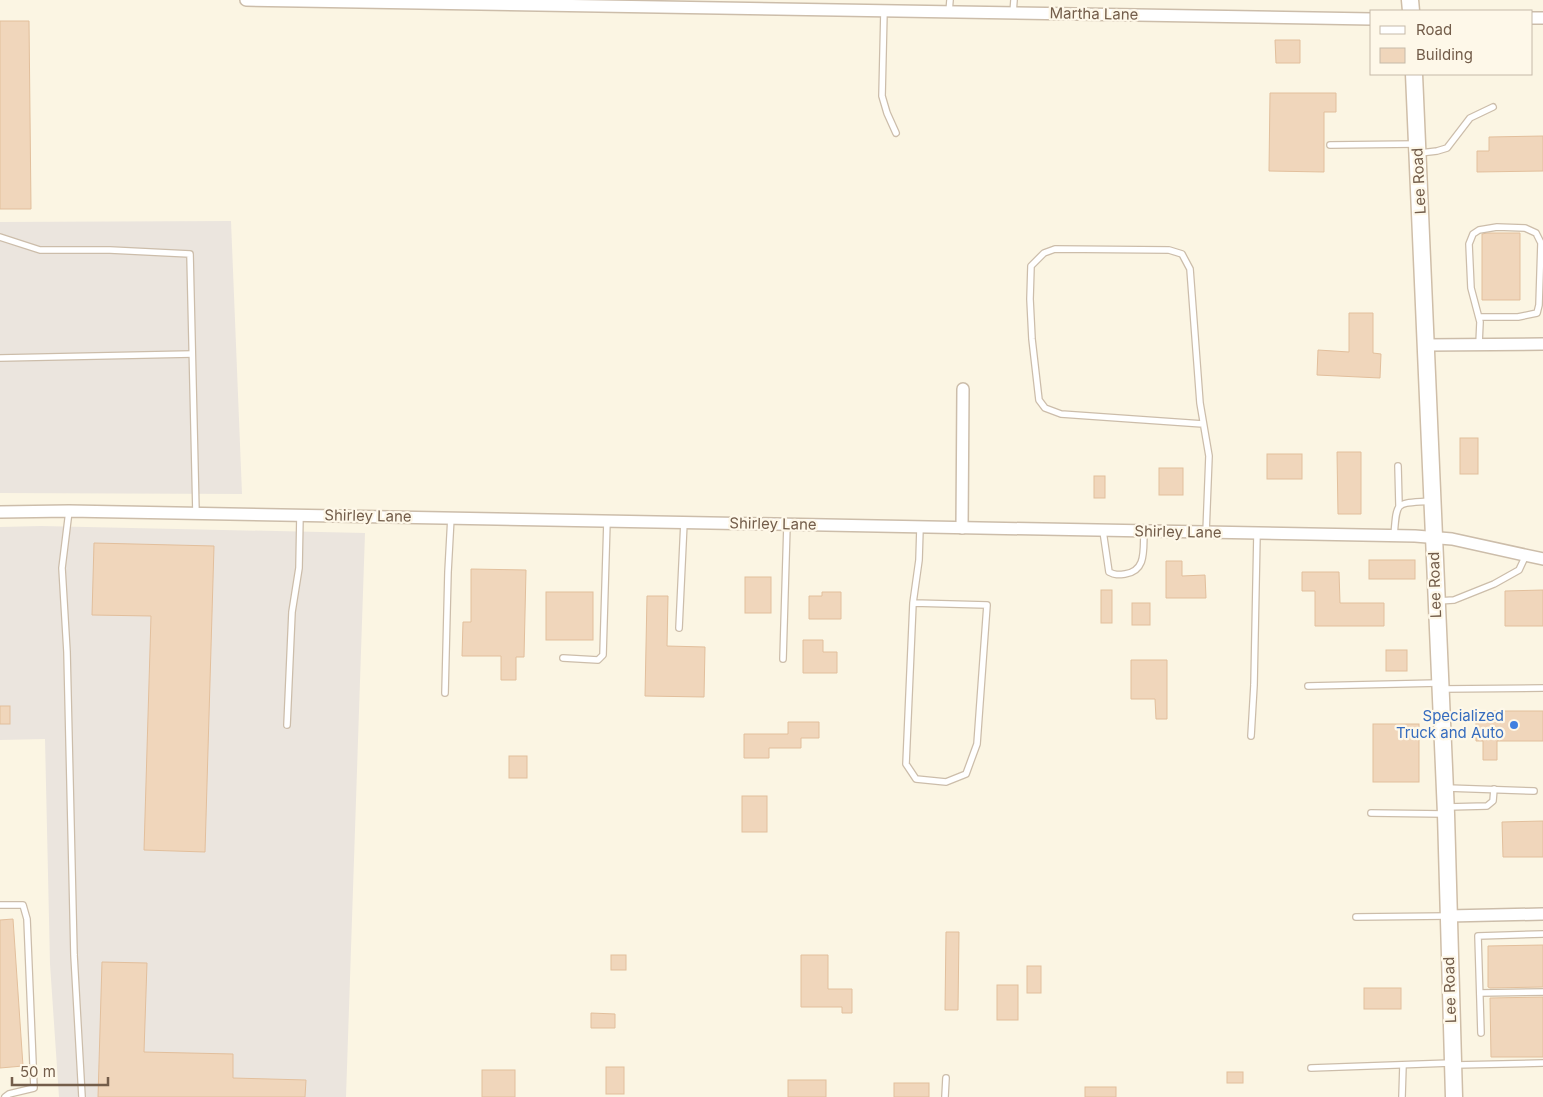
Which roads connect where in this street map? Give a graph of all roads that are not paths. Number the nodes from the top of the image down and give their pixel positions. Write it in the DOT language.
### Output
graph roads {
  1 [pos="246,0"];
  2 [pos="259,0"];
  3 [pos="1014,0"];
  4 [pos="333,1"];
  5 [pos="411,1"];
  6 [pos="950,6"];
  7 [pos="884,11"];
  8 [pos="1013,13"];
  9 [pos="1370,19"];
  10 [pos="1414,75"];
  11 [pos="1494,107"];
  12 [pos="896,133"];
  13 [pos="1330,146"];
  14 [pos="1418,148"];
  15 [pos="0,237"];
  16 [pos="1479,317"];
  17 [pos="1479,344"];
  18 [pos="1543,344"];
  19 [pos="1426,345"];
  20 [pos="192,354"];
  21 [pos="0,358"];
  22 [pos="962,389"];
  23 [pos="1203,424"];
  24 [pos="1398,466"];
  25 [pos="1432,500"];
  26 [pos="1399,505"];
  27 [pos="69,511"];
  28 [pos="0,512"];
  29 [pos="196,513"];
  30 [pos="300,515"];
  31 [pos="451,518"];
  32 [pos="607,521"];
  33 [pos="684,522"];
  34 [pos="787,524"];
  35 [pos="920,528"];
  36 [pos="962,528"];
  37 [pos="1103,531"];
  38 [pos="1144,532"];
  39 [pos="1206,533"];
  40 [pos="1257,534"];
  41 [pos="1394,536"];
  42 [pos="1433,537"];
  43 [pos="1526,555"];
  44 [pos="1543,559"];
  45 [pos="1436,601"];
  46 [pos="913,603"];
  47 [pos="679,628"];
  48 [pos="563,658"];
  49 [pos="783,659"];
  50 [pos="1308,686"];
  51 [pos="1440,686"];
  52 [pos="1543,688"];
  53 [pos="445,693"];
  54 [pos="287,725"];
  55 [pos="1251,736"];
  56 [pos="1444,788"];
  57 [pos="1494,789"];
  58 [pos="1534,791"];
  59 [pos="1446,811"];
  60 [pos="1371,813"];
  61 [pos="0,905"];
  62 [pos="1543,914"];
  63 [pos="1448,916"];
  64 [pos="1356,917"];
  65 [pos="1543,934"];
  66 [pos="1543,992"];
  67 [pos="1480,993"];
  68 [pos="1481,1033"];
  69 [pos="1453,1064"];
  70 [pos="1543,1064"];
  71 [pos="1403,1065"];
  72 [pos="1311,1068"];
  73 [pos="946,1078"];
  74 [pos="5,1097"];
  75 [pos="82,1097"];
  76 [pos="945,1097"];
  77 [pos="1402,1097"];
  78 [pos="1454,1097"];
  1 -- 2 [label="street, Martha Lane"];
  2 -- 4 [label="street, Martha Lane"];
  3 -- 8 [label="lane"];
  4 -- 5 [label="street, Martha Lane"];
  5 -- 7 [label="street, Martha Lane"];
  6 -- 7 [label="street, Martha Lane"];
  6 -- 8 [label="street, Martha Lane"];
  7 -- 12 [label="lane"];
  8 -- 9 [label="street, Martha Lane"];
  10 -- 14 [label="main road, Lee Road"];
  11 -- 14 [label="lane"];
  13 -- 14 [label="lane"];
  14 -- 19 [label="main road, Lee Road"];
  15 -- 20 [label="lane"];
  16 -- 16 [label="lane"];
  16 -- 17 [label="lane"];
  17 -- 18 [label="street"];
  17 -- 19 [label="street"];
  19 -- 25 [label="main road, Lee Road"];
  20 -- 21 [label="lane"];
  20 -- 29 [label="lane"];
  22 -- 36 [label="street"];
  23 -- 23 [label="lane"];
  23 -- 39 [label="lane"];
  24 -- 26 [label="lane"];
  25 -- 26 [label="lane"];
  25 -- 42 [label="main road, Lee Road"];
  26 -- 41 [label="lane"];
  27 -- 28 [label="street, Shirley Lane"];
  27 -- 29 [label="street, Shirley Lane"];
  27 -- 75 [label="lane"];
  29 -- 30 [label="street, Shirley Lane"];
  30 -- 31 [label="street, Shirley Lane"];
  30 -- 54 [label="lane"];
  31 -- 32 [label="street, Shirley Lane"];
  31 -- 53 [label="lane"];
  32 -- 33 [label="street, Shirley Lane"];
  32 -- 48 [label="lane"];
  33 -- 34 [label="street, Shirley Lane"];
  33 -- 47 [label="lane"];
  34 -- 35 [label="street, Shirley Lane"];
  34 -- 49 [label="lane"];
  35 -- 36 [label="street, Shirley Lane"];
  35 -- 46 [label="lane"];
  36 -- 37 [label="street, Shirley Lane"];
  37 -- 38 [label="street, Shirley Lane"];
  37 -- 38 [label="lane"];
  38 -- 39 [label="street, Shirley Lane"];
  39 -- 40 [label="street, Shirley Lane"];
  40 -- 41 [label="street, Shirley Lane"];
  40 -- 55 [label="lane"];
  41 -- 42 [label="street, Shirley Lane"];
  42 -- 43 [label="street, Shirley Lane"];
  42 -- 45 [label="main road, Lee Road"];
  43 -- 44 [label="street, Shirley Lane"];
  43 -- 45 [label="lane"];
  45 -- 51 [label="main road, Lee Road"];
  46 -- 46 [label="lane"];
  50 -- 51 [label="lane"];
  51 -- 52 [label="lane"];
  51 -- 56 [label="main road, Lee Road"];
  56 -- 57 [label="lane"];
  56 -- 59 [label="main road, Lee Road"];
  57 -- 58 [label="lane"];
  57 -- 59 [label="lane"];
  59 -- 60 [label="lane"];
  59 -- 63 [label="main road, Lee Road"];
  61 -- 74 [label="lane"];
  62 -- 63 [label="street"];
  63 -- 64 [label="lane"];
  63 -- 69 [label="main road, Lee Road"];
  65 -- 67 [label="lane"];
  66 -- 67 [label="lane"];
  67 -- 68 [label="lane"];
  69 -- 70 [label="lane"];
  69 -- 71 [label="lane"];
  69 -- 78 [label="main road, Lee Road"];
  71 -- 72 [label="lane"];
  71 -- 77 [label="lane"];
  73 -- 76 [label="lane"];
}
